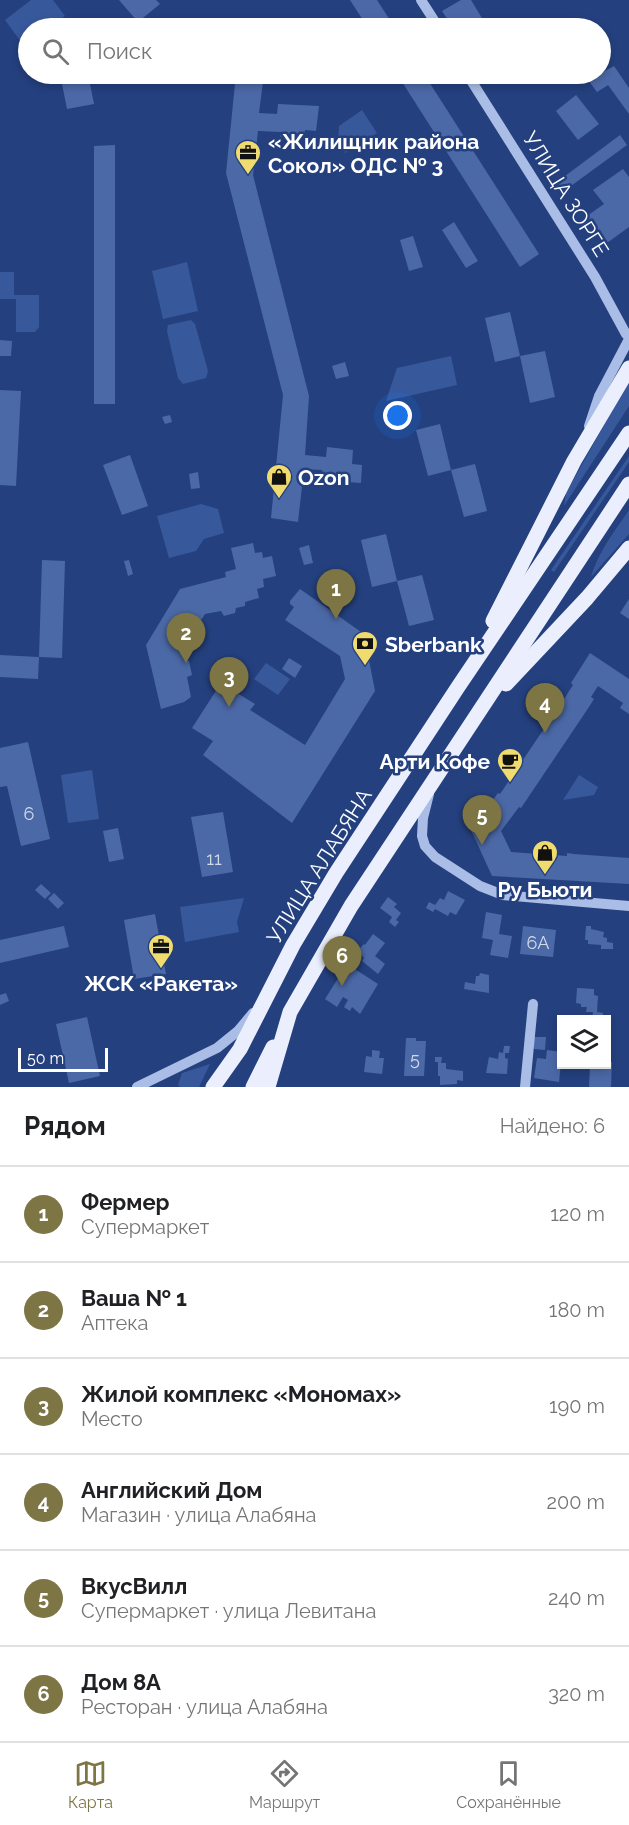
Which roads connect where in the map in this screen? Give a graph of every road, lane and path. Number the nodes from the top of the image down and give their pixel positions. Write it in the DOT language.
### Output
graph roads {
  1 [pos="421,0"];
  2 [pos="433,18"];
  3 [pos="473,84"];
  4 [pos="629,338"];
  5 [pos="629,368"];
  6 [pos="629,433"];
  7 [pos="583,445"];
  8 [pos="629,484"];
  9 [pos="629,548"];
  10 [pos="458,687"];
  11 [pos="483,707"];
  12 [pos="435,780"];
  13 [pos="629,906"];
  14 [pos="263,1002"];
  15 [pos="533,1004"];
  16 [pos="291,1012"];
  17 [pos="240,1049"];
  18 [pos="136,1087"];
  19 [pos="213,1087"];
  20 [pos="226,1087"];
  21 [pos="253,1087"];
  22 [pos="268,1087"];
  23 [pos="525,1087"];
  1 -- 2 [label="street"];
  3 -- 4 [label="street, УЛИЦА ЗОРГЕ"];
  4 -- 7 [label="street"];
  5 -- 7 [label="main road"];
  6 -- 10 [label="main road, УЛИЦА АЛАБЯНА"];
  7 -- 10 [label="main road"];
  8 -- 11 [label="main road"];
  9 -- 11 [label="main road"];
  10 -- 14 [label="main road, УЛИЦА АЛАБЯНА"];
  11 -- 12 [label="main road"];
  12 -- 13 [label="street"];
  12 -- 16 [label="main road"];
  14 -- 17 [label="main road, УЛИЦА АЛАБЯНА"];
  14 -- 18 [label="street"];
  15 -- 23 [label="street"];
  16 -- 21 [label="main road"];
  16 -- 22 [label="main road"];
  17 -- 19 [label="main road, УЛИЦА АЛАБЯНА"];
  17 -- 20 [label="main road"];
}
